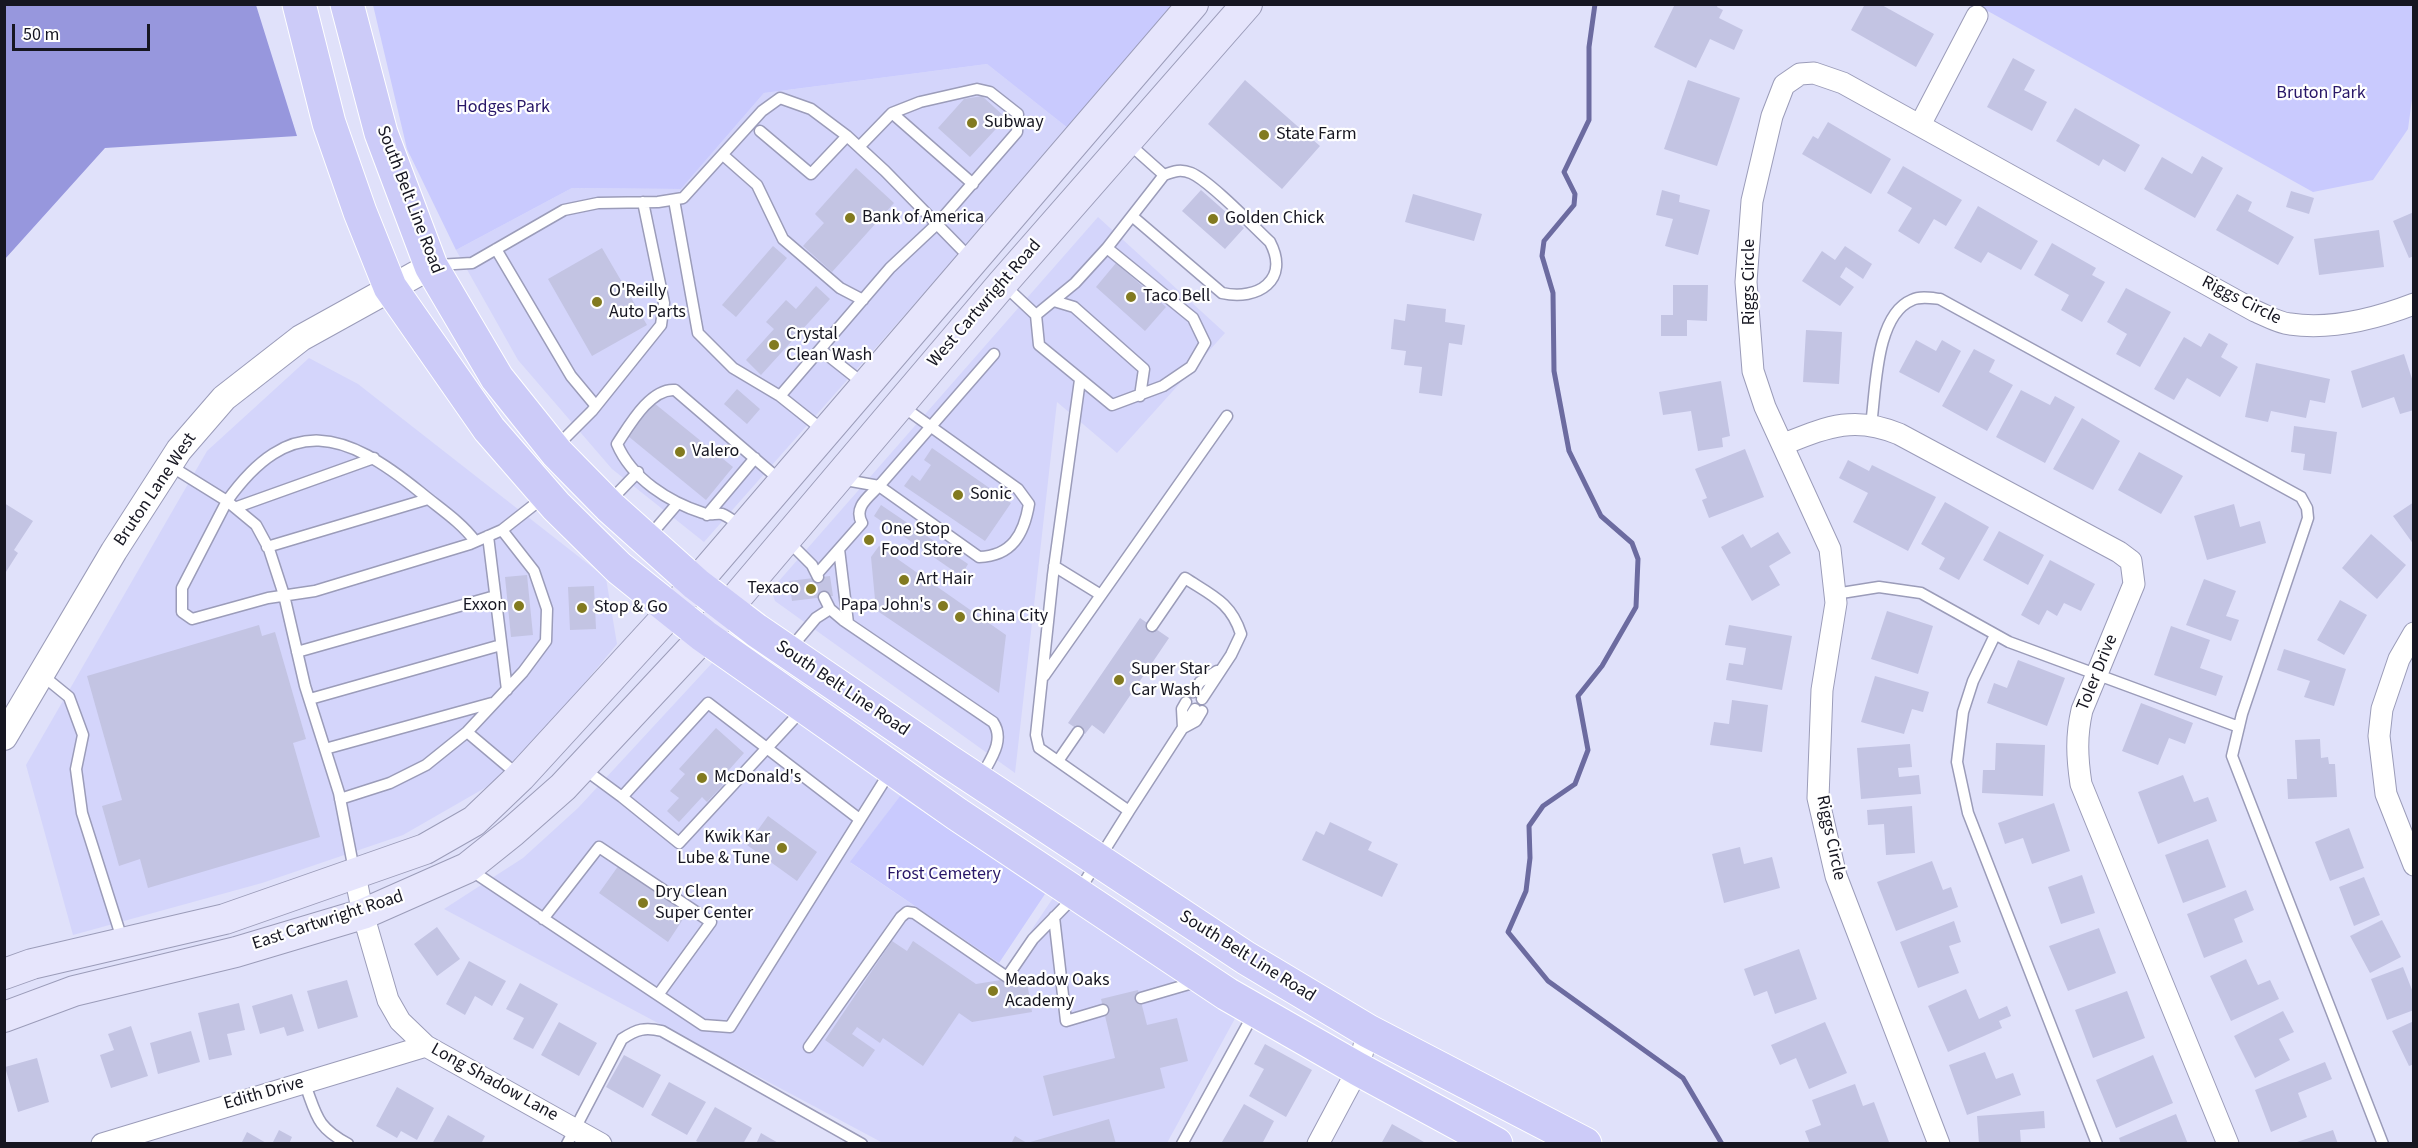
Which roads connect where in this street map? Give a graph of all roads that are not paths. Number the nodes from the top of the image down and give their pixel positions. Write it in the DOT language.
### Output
graph roads {
  1 [pos="299,4"];
  2 [pos="346,4"];
  3 [pos="1193,4"];
  4 [pos="1248,4"];
  5 [pos="1977,16"];
  6 [pos="892,113"];
  7 [pos="1920,125"];
  8 [pos="760,131"];
  9 [pos="847,136"];
  10 [pos="1127,142"];
  11 [pos="859,147"];
  12 [pos="723,155"];
  13 [pos="1164,175"];
  14 [pos="973,184"];
  15 [pos="674,200"];
  16 [pos="643,202"];
  17 [pos="1132,216"];
  18 [pos="938,224"];
  19 [pos="1107,248"];
  20 [pos="496,249"];
  21 [pos="973,262"];
  22 [pos="431,266"];
  23 [pos="1002,284"];
  24 [pos="390,287"];
  25 [pos="863,300"];
  26 [pos="1054,301"];
  27 [pos="2414,304"];
  28 [pos="1036,315"];
  29 [pos="821,350"];
  30 [pos="994,354"];
  31 [pos="1080,381"];
  32 [pos="867,386"];
  33 [pos="780,396"];
  34 [pos="1140,396"];
  35 [pos="900,404"];
  36 [pos="596,406"];
  37 [pos="1227,416"];
  38 [pos="1871,425"];
  39 [pos="930,428"];
  40 [pos="826,433"];
  41 [pos="1784,444"];
  42 [pos="554,449"];
  43 [pos="374,458"];
  44 [pos="755,458"];
  45 [pos="169,465"];
  46 [pos="638,472"];
  47 [pos="837,479"];
  48 [pos="784,483"];
  49 [pos="879,486"];
  50 [pos="546,495"];
  51 [pos="428,499"];
  52 [pos="232,504"];
  53 [pos="607,504"];
  54 [pos="677,504"];
  55 [pos="707,515"];
  56 [pos="744,528"];
  57 [pos="502,530"];
  58 [pos="488,536"];
  59 [pos="786,539"];
  60 [pos="647,540"];
  61 [pos="475,541"];
  62 [pos="267,546"];
  63 [pos="839,549"];
  64 [pos="1054,566"];
  65 [pos="696,584"];
  66 [pos="1835,594"];
  67 [pos="284,595"];
  68 [pos="1101,595"];
  69 [pos="495,596"];
  70 [pos="824,597"];
  71 [pos="728,608"];
  72 [pos="830,609"];
  73 [pos="672,611"];
  74 [pos="848,623"];
  75 [pos="1152,626"];
  76 [pos="2414,633"];
  77 [pos="1995,634"];
  78 [pos="704,636"];
  79 [pos="501,645"];
  80 [pos="788,651"];
  81 [pos="297,652"];
  82 [pos="1222,668"];
  83 [pos="2097,673"];
  84 [pos="42,674"];
  85 [pos="1042,679"];
  86 [pos="507,690"];
  87 [pos="310,699"];
  88 [pos="494,702"];
  89 [pos="1198,702"];
  90 [pos="805,707"];
  91 [pos="2239,727"];
  92 [pos="1183,728"];
  93 [pos="467,732"];
  94 [pos="1078,732"];
  95 [pos="4,737"];
  96 [pos="325,749"];
  97 [pos="766,750"];
  98 [pos="1058,761"];
  99 [pos="581,766"];
  100 [pos="893,768"];
  101 [pos="520,777"];
  102 [pos="976,785"];
  103 [pos="622,797"];
  104 [pos="340,800"];
  105 [pos="1129,811"];
  106 [pos="858,818"];
  107 [pos="1099,861"];
  108 [pos="2414,865"];
  109 [pos="467,868"];
  110 [pos="355,875"];
  111 [pos="1077,894"];
  112 [pos="363,914"];
  113 [pos="1054,917"];
  114 [pos="543,919"];
  115 [pos="124,943"];
  116 [pos="4,974"];
  117 [pos="1205,979"];
  118 [pos="658,994"];
  119 [pos="1140,998"];
  120 [pos="1103,1010"];
  121 [pos="1255,1010"];
  122 [pos="4,1017"];
  123 [pos="1368,1031"];
  124 [pos="426,1046"];
  125 [pos="809,1047"];
  126 [pos="1358,1069"];
  127 [pos="304,1082"];
  128 [pos="571,1136"];
  129 [pos="140,1138"];
  130 [pos="1487,1141"];
  131 [pos="102,1143"];
  132 [pos="348,1143"];
  133 [pos="601,1143"];
  134 [pos="862,1143"];
  135 [pos="1182,1143"];
  136 [pos="1318,1143"];
  137 [pos="1585,1143"];
  138 [pos="1939,1143"];
  139 [pos="2097,1143"];
  140 [pos="2228,1143"];
  141 [pos="2383,1143"];
  1 -- 24 [label="main road, South Belt Line Road"];
  2 -- 22 [label="main road, South Belt Line Road"];
  3 -- 21 [label="main road, West Cartwright Road"];
  4 -- 10 [label="main road, West Cartwright Road"];
  5 -- 7 [label="street"];
  6 -- 11 [label="lane"];
  6 -- 14 [label="lane"];
  6 -- 14 [label="lane"];
  7 -- 27 [label="street, Riggs Circle"];
  7 -- 41 [label="street, Riggs Circle"];
  8 -- 9 [label="lane"];
  9 -- 11 [label="lane"];
  9 -- 12 [label="lane"];
  10 -- 13 [label="lane"];
  10 -- 23 [label="main road, West Cartwright Road"];
  11 -- 18 [label="lane"];
  12 -- 15 [label="lane"];
  12 -- 25 [label="lane"];
  13 -- 17 [label="lane"];
  13 -- 17 [label="lane"];
  14 -- 18 [label="lane"];
  15 -- 16 [label="lane"];
  15 -- 33 [label="lane"];
  16 -- 20 [label="lane"];
  16 -- 36 [label="lane"];
  17 -- 19 [label="lane"];
  18 -- 21 [label="lane"];
  18 -- 25 [label="lane"];
  19 -- 26 [label="lane"];
  19 -- 34 [label="lane"];
  20 -- 22 [label="lane"];
  20 -- 36 [label="lane"];
  21 -- 23 [label="main road"];
  21 -- 32 [label="main road, West Cartwright Road"];
  22 -- 24 [label="street, Bruton Lane West"];
  22 -- 42 [label="main road, South Belt Line Road"];
  23 -- 28 [label="lane"];
  23 -- 35 [label="main road, West Cartwright Road"];
  24 -- 45 [label="street, Bruton Lane West"];
  24 -- 50 [label="main road, South Belt Line Road"];
  25 -- 29 [label="lane"];
  26 -- 28 [label="lane"];
  26 -- 34 [label="lane"];
  28 -- 31 [label="lane"];
  29 -- 32 [label="lane"];
  29 -- 33 [label="lane"];
  30 -- 39 [label="lane"];
  31 -- 34 [label="lane"];
  31 -- 64 [label="lane"];
  32 -- 40 [label="main road, West Cartwright Road"];
  33 -- 40 [label="lane"];
  35 -- 39 [label="lane"];
  35 -- 47 [label="main road, West Cartwright Road"];
  36 -- 42 [label="lane"];
  37 -- 68 [label="lane"];
  38 -- 41 [label="street, Toler Drive"];
  38 -- 83 [label="street, Toler Drive"];
  38 -- 91 [label="lane"];
  39 -- 49 [label="lane"];
  39 -- 49 [label="lane"];
  40 -- 48 [label="main road, West Cartwright Road"];
  41 -- 66 [label="street, Riggs Circle"];
  42 -- 53 [label="main road, South Belt Line Road"];
  43 -- 51 [label="lane"];
  43 -- 52 [label="lane"];
  43 -- 52 [label="lane"];
  44 -- 46 [label="lane"];
  44 -- 48 [label="lane"];
  44 -- 55 [label="lane"];
  45 -- 52 [label="lane"];
  45 -- 84 [label="street, Bruton Lane West"];
  46 -- 53 [label="lane"];
  46 -- 54 [label="lane"];
  47 -- 49 [label="lane"];
  47 -- 59 [label="main road, West Cartwright Road"];
  48 -- 56 [label="main road, West Cartwright Road"];
  49 -- 63 [label="lane"];
  50 -- 57 [label="lane"];
  50 -- 73 [label="main road, South Belt Line Road"];
  51 -- 61 [label="lane"];
  51 -- 62 [label="lane"];
  52 -- 62 [label="lane"];
  52 -- 67 [label="lane"];
  53 -- 60 [label="main road, South Belt Line Road"];
  54 -- 55 [label="lane"];
  54 -- 60 [label="lane"];
  55 -- 56 [label="lane"];
  56 -- 65 [label="main road, West Cartwright Road"];
  57 -- 58 [label="lane"];
  57 -- 86 [label="lane"];
  58 -- 61 [label="lane"];
  58 -- 69 [label="lane"];
  59 -- 63 [label="lane"];
  59 -- 71 [label="main road, West Cartwright Road"];
  60 -- 65 [label="main road, South Belt Line Road"];
  61 -- 67 [label="lane"];
  62 -- 67 [label="lane"];
  63 -- 74 [label="lane"];
  64 -- 68 [label="lane"];
  64 -- 85 [label="lane"];
  65 -- 71 [label="main road, South Belt Line Road"];
  65 -- 73 [label="main road, East Cartwright Road"];
  66 -- 77 [label="lane"];
  66 -- 138 [label="street, Riggs Circle"];
  67 -- 81 [label="lane"];
  68 -- 85 [label="lane"];
  69 -- 79 [label="lane"];
  69 -- 81 [label="lane"];
  70 -- 72 [label="lane"];
  71 -- 78 [label="main road, East Cartwright Road"];
  71 -- 80 [label="main road, South Belt Line Road"];
  72 -- 74 [label="lane"];
  72 -- 80 [label="lane"];
  73 -- 78 [label="main road, South Belt Line Road"];
  73 -- 101 [label="main road, East Cartwright Road"];
  74 -- 102 [label="lane"];
  75 -- 82 [label="lane"];
  76 -- 108 [label="street"];
  77 -- 83 [label="lane"];
  77 -- 139 [label="lane"];
  78 -- 90 [label="main road, South Belt Line Road"];
  78 -- 99 [label="main road, East Cartwright Road"];
  79 -- 86 [label="lane"];
  79 -- 87 [label="lane"];
  80 -- 102 [label="main road, South Belt Line Road"];
  81 -- 87 [label="lane"];
  82 -- 89 [label="lane"];
  82 -- 89 [label="lane"];
  83 -- 91 [label="lane"];
  83 -- 140 [label="street, Toler Drive"];
  84 -- 95 [label="street, Bruton Lane West"];
  84 -- 115 [label="lane"];
  85 -- 98 [label="lane"];
  86 -- 88 [label="lane"];
  87 -- 96 [label="lane"];
  88 -- 93 [label="lane"];
  88 -- 96 [label="lane"];
  89 -- 92 [label="lane"];
  89 -- 92 [label="lane"];
  90 -- 97 [label="lane"];
  90 -- 100 [label="main road, South Belt Line Road"];
  91 -- 141 [label="lane"];
  92 -- 105 [label="lane"];
  93 -- 101 [label="lane"];
  93 -- 104 [label="lane"];
  94 -- 98 [label="lane"];
  96 -- 104 [label="lane"];
  97 -- 103 [label="lane"];
  97 -- 103 [label="lane"];
  97 -- 106 [label="lane"];
  98 -- 105 [label="lane"];
  99 -- 103 [label="lane"];
  99 -- 109 [label="main road, East Cartwright Road"];
  100 -- 102 [label="main road"];
  100 -- 106 [label="lane"];
  100 -- 111 [label="main road, South Belt Line Road"];
  101 -- 110 [label="main road, East Cartwright Road"];
  102 -- 107 [label="main road, South Belt Line Road"];
  104 -- 110 [label="lane"];
  105 -- 107 [label="lane"];
  106 -- 118 [label="lane"];
  107 -- 111 [label="lane"];
  107 -- 123 [label="main road, South Belt Line Road"];
  109 -- 112 [label="main road, East Cartwright Road"];
  109 -- 114 [label="lane"];
  110 -- 112 [label="street, Long Shadow Lane"];
  110 -- 115 [label="main road, East Cartwright Road"];
  111 -- 113 [label="lane"];
  111 -- 117 [label="main road, South Belt Line Road"];
  112 -- 122 [label="main road, East Cartwright Road"];
  112 -- 124 [label="street, Long Shadow Lane"];
  113 -- 120 [label="lane"];
  113 -- 125 [label="lane"];
  114 -- 118 [label="lane"];
  114 -- 118 [label="lane"];
  115 -- 116 [label="main road, East Cartwright Road"];
  117 -- 119 [label="lane"];
  117 -- 121 [label="main road, South Belt Line Road"];
  121 -- 126 [label="main road, South Belt Line Road"];
  121 -- 135 [label="lane"];
  123 -- 126 [label="street"];
  123 -- 137 [label="main road, South Belt Line Road"];
  124 -- 127 [label="street, Edith Drive"];
  124 -- 128 [label="street, Long Shadow Lane"];
  126 -- 130 [label="main road, South Belt Line Road"];
  126 -- 136 [label="street"];
  127 -- 129 [label="street, Edith Drive"];
  127 -- 132 [label="lane"];
  128 -- 133 [label="street, Long Shadow Lane"];
  128 -- 134 [label="lane"];
  129 -- 131 [label="street, Edith Drive"];
}
